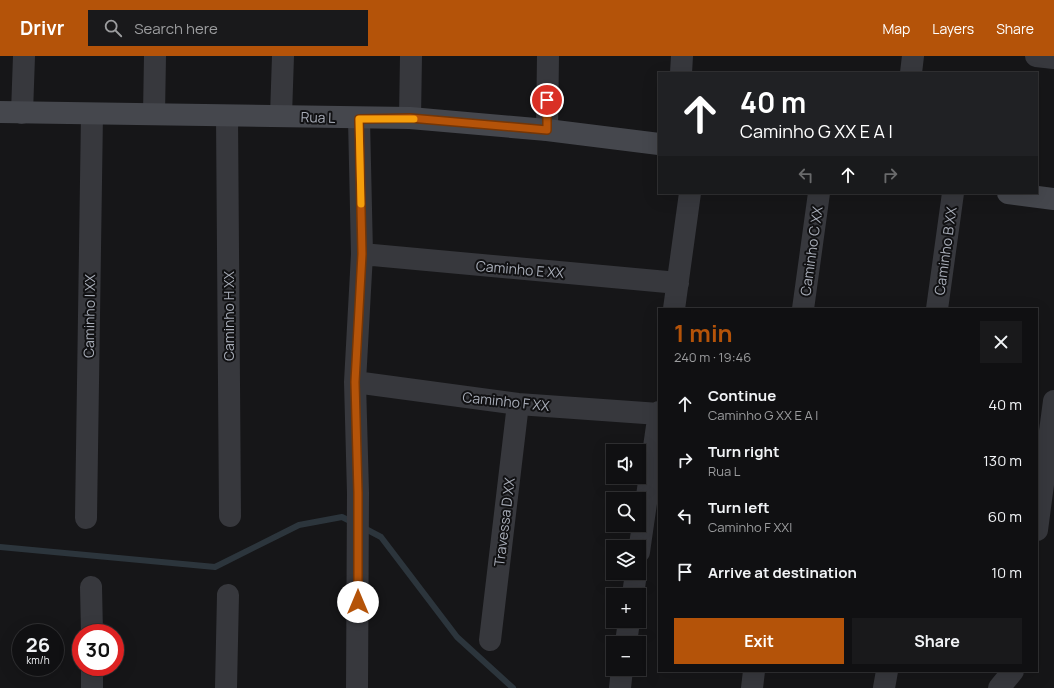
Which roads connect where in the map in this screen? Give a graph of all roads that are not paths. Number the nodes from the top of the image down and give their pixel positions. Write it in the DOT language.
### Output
graph roads {
  1 [pos="24,56"];
  2 [pos="155,56"];
  3 [pos="282,56"];
  4 [pos="411,56"];
  5 [pos="548,56"];
  6 [pos="682,56"];
  7 [pos="913,56"];
  8 [pos="1036,56"];
  9 [pos="1054,58"];
  10 [pos="681,72"];
  11 [pos="911,72"];
  12 [pos="0,112"];
  13 [pos="22,113"];
  14 [pos="92,114"];
  15 [pos="154,114"];
  16 [pos="227,116"];
  17 [pos="281,116"];
  18 [pos="410,118"];
  19 [pos="359,119"];
  20 [pos="547,130"];
  21 [pos="658,144"];
  22 [pos="690,194"];
  23 [pos="819,194"];
  24 [pos="953,194"];
  25 [pos="1016,194"];
  26 [pos="1054,199"];
  27 [pos="362,254"];
  28 [pos="678,283"];
  29 [pos="674,308"];
  30 [pos="803,308"];
  31 [pos="937,308"];
  32 [pos="355,382"];
  33 [pos="1054,401"];
  34 [pos="518,404"];
  35 [pos="658,413"];
  36 [pos="658,420"];
  37 [pos="230,516"];
  38 [pos="86,518"];
  39 [pos="1038,522"];
  40 [pos="641,540"];
  41 [pos="91,587"];
  42 [pos="228,595"];
  43 [pos="92,624"];
  44 [pos="490,640"];
  45 [pos="754,672"];
  46 [pos="887,672"];
  47 [pos="1012,672"];
  48 [pos="92,676"];
  49 [pos="621,676"];
  50 [pos="92,688"];
  51 [pos="226,688"];
  52 [pos="357,688"];
  53 [pos="620,688"];
  54 [pos="752,688"];
  55 [pos="884,688"];
  56 [pos="999,688"];
  1 -- 13 [label="street"];
  2 -- 15 [label="street"];
  3 -- 17 [label="street"];
  4 -- 18 [label="street"];
  5 -- 20 [label="street"];
  6 -- 10 [label="street"];
  7 -- 11 [label="street"];
  8 -- 9 [label="street"];
  12 -- 13 [label="street, Rua L"];
  13 -- 14 [label="street, Rua L"];
  14 -- 15 [label="street, Rua L"];
  14 -- 38 [label="street, Caminho I XX"];
  15 -- 16 [label="street, Rua L"];
  16 -- 17 [label="street, Rua L"];
  16 -- 37 [label="street, Caminho H XX"];
  17 -- 19 [label="street, Rua L"];
  18 -- 19 [label="street, Rua L"];
  18 -- 20 [label="street, Rua L"];
  19 -- 27 [label="street"];
  20 -- 21 [label="street, Rua L"];
  22 -- 28 [label="street"];
  23 -- 30 [label="street, Caminho C XX"];
  24 -- 31 [label="street, Caminho B XX"];
  25 -- 26 [label="street"];
  27 -- 28 [label="street, Caminho E XX"];
  27 -- 32 [label="street"];
  28 -- 29 [label="street"];
  32 -- 34 [label="street, Caminho F XX"];
  32 -- 52 [label="street"];
  33 -- 39 [label="street"];
  34 -- 35 [label="street, Caminho F XX"];
  34 -- 44 [label="street, Travessa D XX"];
  36 -- 40 [label="street"];
  41 -- 43 [label="street"];
  42 -- 51 [label="street"];
  45 -- 54 [label="street"];
  46 -- 55 [label="street"];
  47 -- 56 [label="street"];
  48 -- 50 [label="street"];
  49 -- 53 [label="street"];
}
